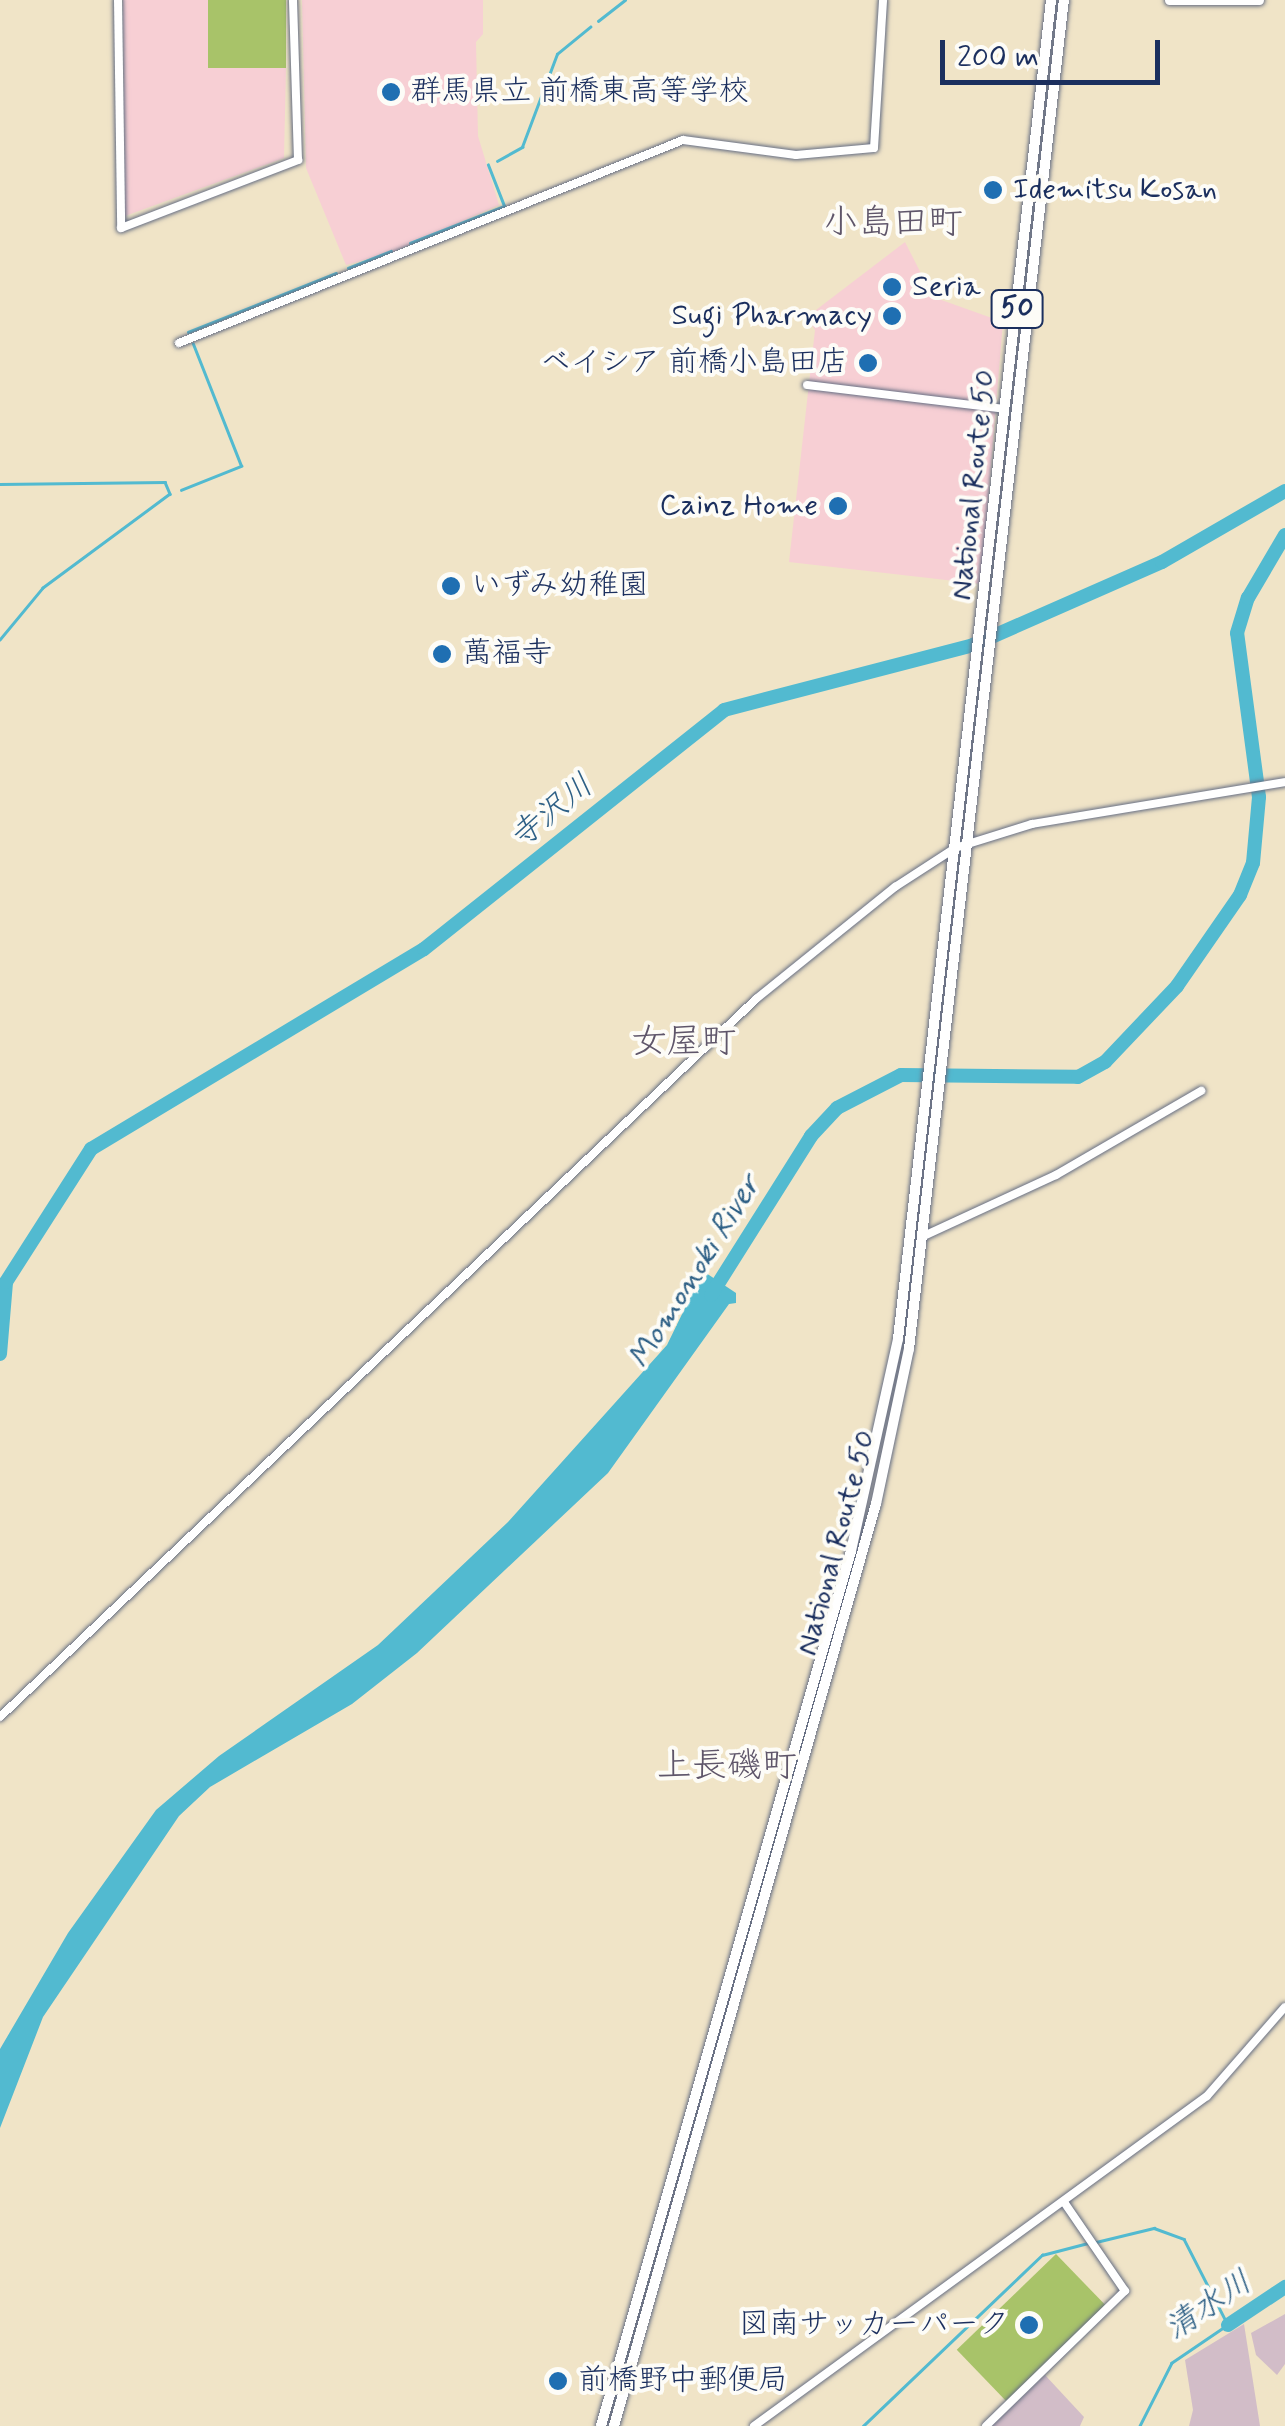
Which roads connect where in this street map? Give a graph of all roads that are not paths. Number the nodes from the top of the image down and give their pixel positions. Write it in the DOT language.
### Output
graph roads {
  1 [pos="118,0"];
  2 [pos="293,0"];
  3 [pos="883,0"];
  4 [pos="1051,0"];
  5 [pos="1064,0"];
  6 [pos="1169,0"];
  7 [pos="1259,0"];
  8 [pos="180,343"];
  9 [pos="807,385"];
  10 [pos="1008,409"];
  11 [pos="990,616"];
  12 [pos="986,651"];
  13 [pos="1285,782"];
  14 [pos="970,842"];
  15 [pos="956,848"];
  16 [pos="942,1033"];
  17 [pos="1201,1091"];
  18 [pos="933,1114"];
  19 [pos="926,1235"];
  20 [pos="0,1717"];
  21 [pos="1285,2007"];
  22 [pos="1064,2202"];
  23 [pos="601,2426"];
  24 [pos="614,2426"];
  25 [pos="754,2426"];
  26 [pos="986,2426"];
  1 -- 2 [label="street"];
  3 -- 8 [label="street"];
  4 -- 10 [label="highway, National Route 50 / 50"];
  5 -- 11 [label="highway, National Route 50 / 50"];
  6 -- 7 [label="main road"];
  9 -- 10 [label="street"];
  10 -- 11 [label="highway, National Route 50 / 50"];
  11 -- 12 [label="highway, National Route 50 / 50"];
  12 -- 14 [label="highway, National Route 50 / 50"];
  12 -- 15 [label="highway, National Route 50 / 50"];
  13 -- 14 [label="street"];
  14 -- 15 [label="street"];
  14 -- 16 [label="highway, National Route 50 / 50"];
  15 -- 16 [label="highway, National Route 50 / 50"];
  15 -- 20 [label="street"];
  16 -- 18 [label="highway, National Route 50 / 50"];
  17 -- 19 [label="street"];
  18 -- 19 [label="highway, National Route 50 / 50"];
  18 -- 23 [label="highway, National Route 50 / 50"];
  19 -- 24 [label="highway, National Route 50 / 50"];
  21 -- 22 [label="street"];
  22 -- 25 [label="street"];
  22 -- 26 [label="street"];
}
